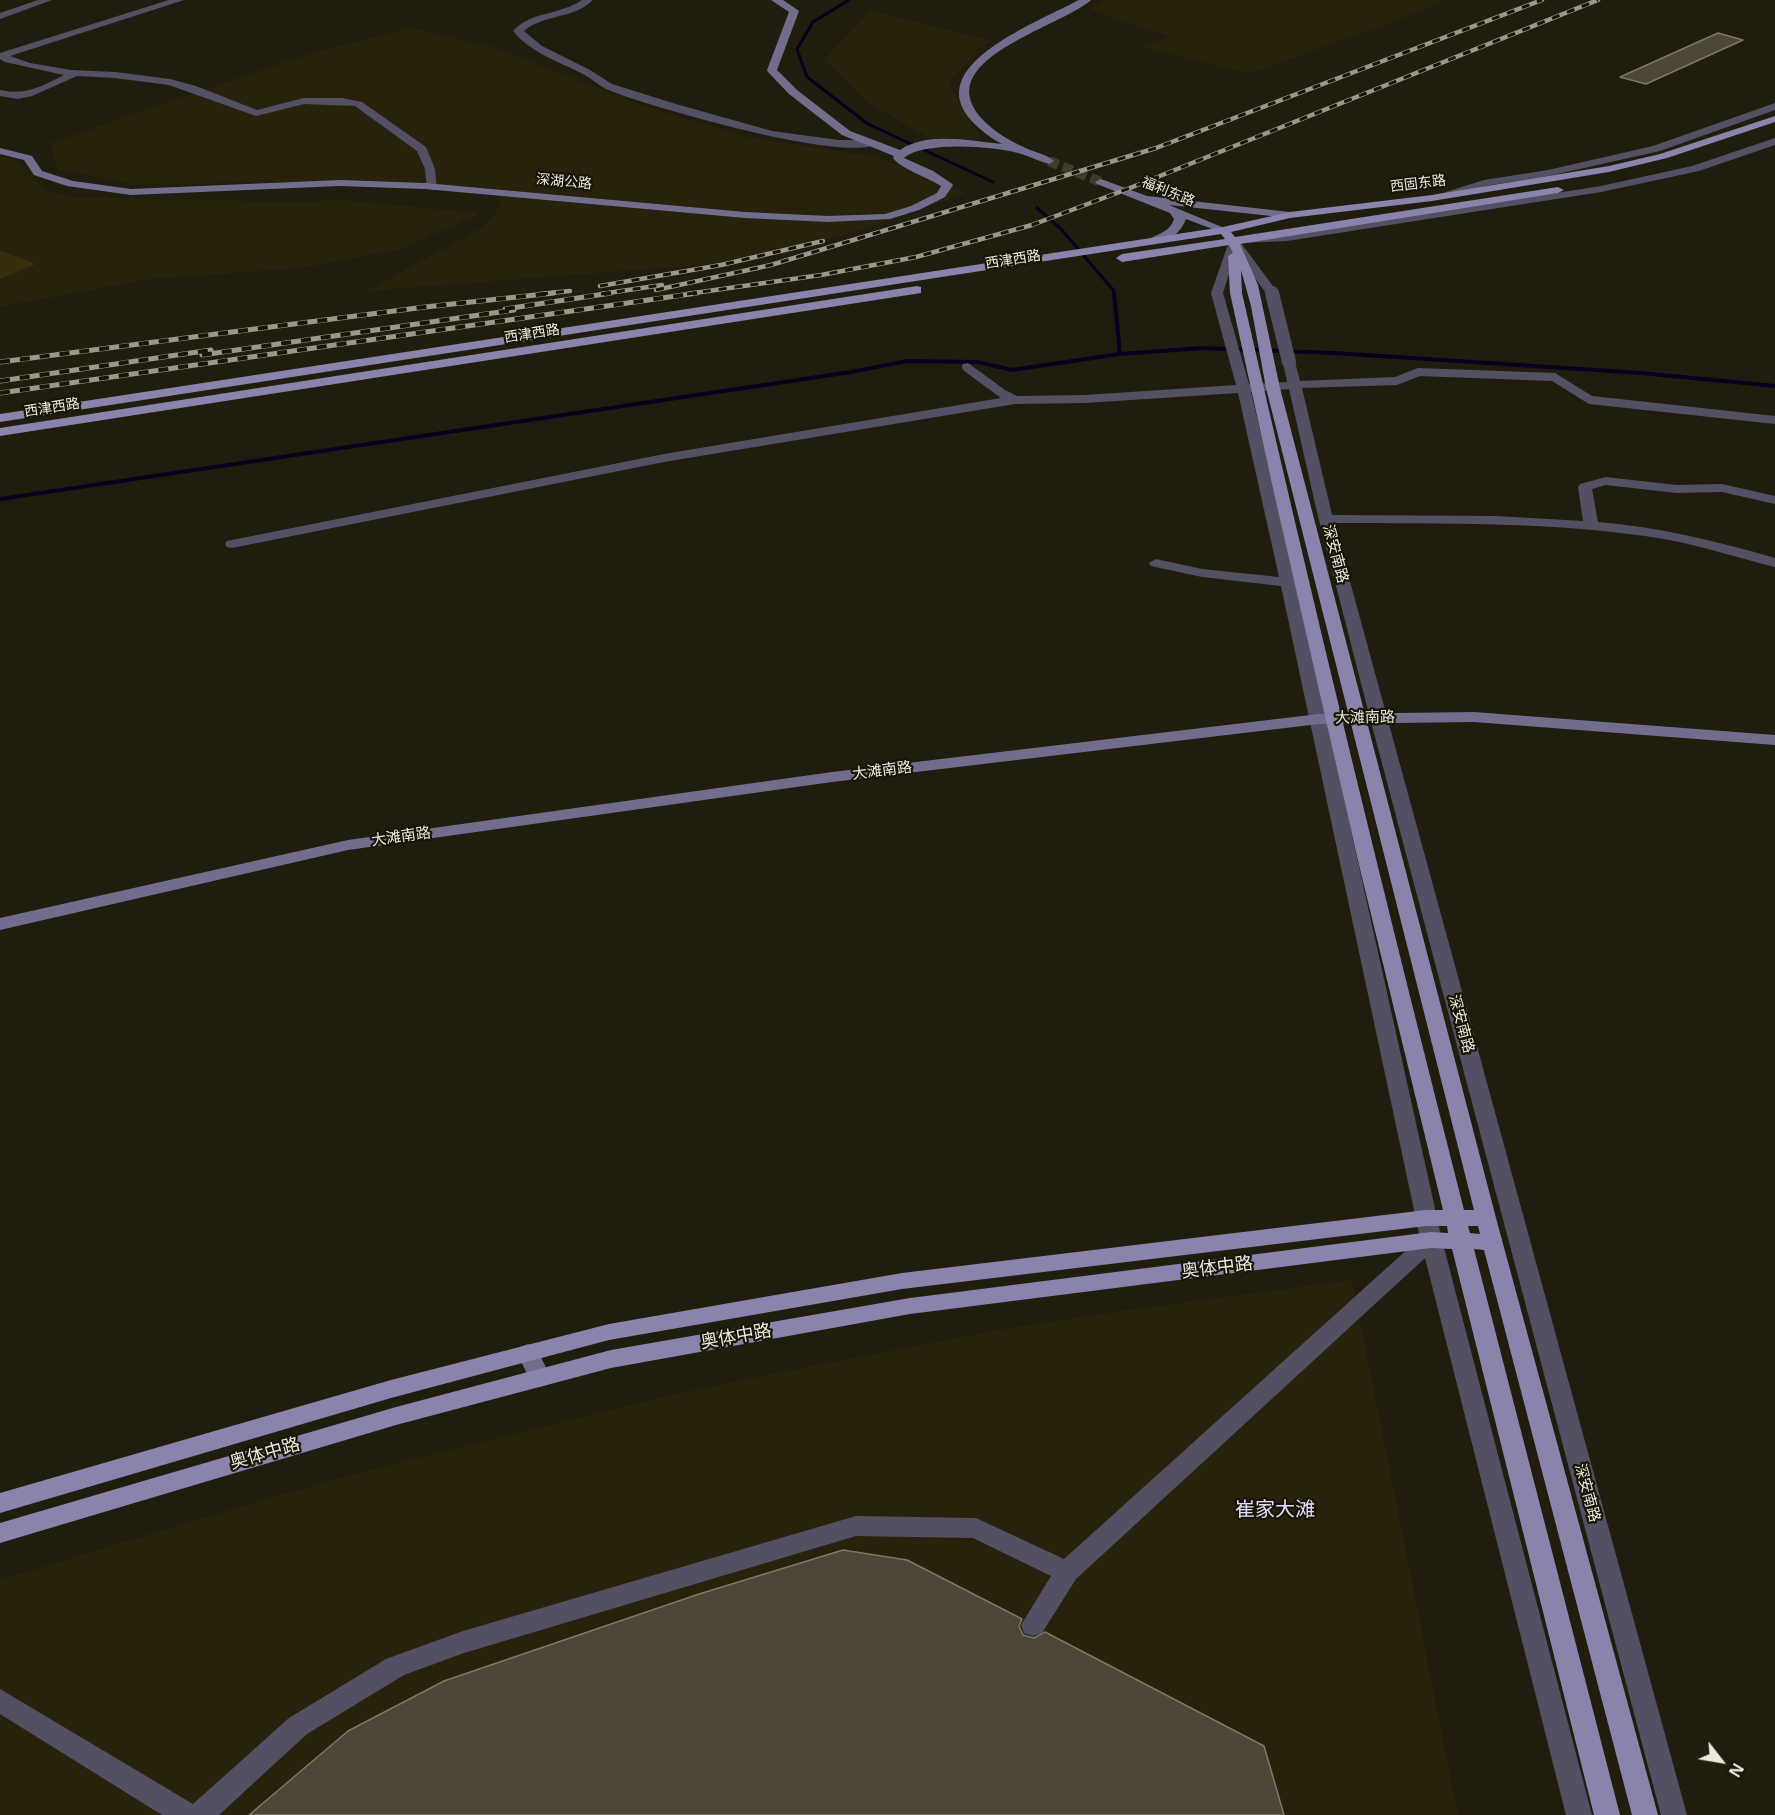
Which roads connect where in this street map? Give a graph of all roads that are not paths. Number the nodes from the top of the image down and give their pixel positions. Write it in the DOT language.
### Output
graph roads {
  1 [pos="47,0"];
  2 [pos="179,0"];
  3 [pos="588,0"];
  4 [pos="776,0"];
  5 [pos="1086,0"];
  6 [pos="0,16"];
  7 [pos="1,56"];
  8 [pos="77,73"];
  9 [pos="0,93"];
  10 [pos="1775,106"];
  11 [pos="1775,119"];
  12 [pos="1775,130"];
  13 [pos="1775,141"];
  14 [pos="872,143"];
  15 [pos="1015,149"];
  16 [pos="0,151"];
  17 [pos="904,151"];
  18 [pos="1049,161"];
  19 [pos="1101,182"];
  20 [pos="433,187"];
  21 [pos="1432,198"];
  22 [pos="1149,199"];
  23 [pos="1174,211"];
  24 [pos="1290,215"];
  25 [pos="1223,230"];
  26 [pos="1155,240"];
  27 [pos="1233,241"];
  28 [pos="1060,255"];
  29 [pos="1069,266"];
  30 [pos="1251,361"];
  31 [pos="968,367"];
  32 [pos="1294,387"];
  33 [pos="1258,388"];
  34 [pos="1015,400"];
  35 [pos="0,418"];
  36 [pos="1775,420"];
  37 [pos="0,432"];
  38 [pos="1775,500"];
  39 [pos="1326,519"];
  40 [pos="1591,526"];
  41 [pos="232,544"];
  42 [pos="1156,563"];
  43 [pos="1775,563"];
  44 [pos="1294,583"];
  45 [pos="1368,718"];
  46 [pos="1327,719"];
  47 [pos="1775,740"];
  48 [pos="0,924"];
  49 [pos="1426,1218"];
  50 [pos="1455,1218"];
  51 [pos="1486,1218"];
  52 [pos="1431,1240"];
  53 [pos="1492,1242"];
  54 [pos="1461,1243"];
  55 [pos="528,1353"];
  56 [pos="540,1378"];
  57 [pos="0,1503"];
  58 [pos="0,1533"];
  59 [pos="1067,1572"];
  60 [pos="1033,1625"];
  61 [pos="0,1700"];
  62 [pos="186,1815"];
  63 [pos="200,1815"];
  64 [pos="1579,1815"];
  65 [pos="1607,1815"];
  66 [pos="1645,1815"];
  67 [pos="1674,1815"];
  1 -- 6 [label="street"];
  2 -- 7 [label="street"];
  3 -- 14 [label="street"];
  4 -- 14 [label="main road"];
  5 -- 15 [label="main road"];
  7 -- 8 [label="street"];
  8 -- 9 [label="street"];
  8 -- 20 [label="street"];
  10 -- 21 [label="street"];
  11 -- 21 [label="main road, 西固东路"];
  12 -- 27 [label="main road, 西固东路"];
  13 -- 27 [label="street"];
  14 -- 17 [label="main road"];
  15 -- 17 [label="main road"];
  15 -- 18 [label="main road"];
  16 -- 20 [label="main road, 深湖公路"];
  17 -- 20 [label="main road, 深湖公路"];
  19 -- 22 [label="main road, 福利东路"];
  21 -- 24 [label="main road, 西固东路"];
  22 -- 23 [label="main road, 福利东路"];
  22 -- 24 [label="main road"];
  23 -- 25 [label="main road, 福利东路"];
  23 -- 26 [label="main road"];
  24 -- 25 [label="main road, 西固东路"];
  25 -- 26 [label="main road, 西固东路"];
  25 -- 27 [label="main road"];
  26 -- 28 [label="main road, 西固东路"];
  27 -- 29 [label="main road, 西固东路"];
  27 -- 30 [label="main road, 深安南路"];
  27 -- 30 [label="main road, 深安南路"];
  27 -- 30 [label="street, 深安南路"];
  27 -- 32 [label="street, 深安南路, bridge"];
  28 -- 35 [label="main road, 西津西路"];
  29 -- 37 [label="main road, 西津西路"];
  30 -- 33 [label="main road, 深安南路"];
  31 -- 34 [label="street"];
  32 -- 33 [label="street"];
  32 -- 36 [label="street"];
  32 -- 39 [label="street, 深安南路"];
  33 -- 34 [label="street"];
  33 -- 44 [label="main road, 深安南路"];
  33 -- 45 [label="main road, 深安南路"];
  34 -- 41 [label="street"];
  38 -- 40 [label="street"];
  39 -- 40 [label="street"];
  39 -- 45 [label="street, 深安南路"];
  40 -- 43 [label="street"];
  42 -- 44 [label="street"];
  44 -- 46 [label="street, 深安南路"];
  45 -- 46 [label="main road, 大滩南路"];
  45 -- 47 [label="main road, 大滩南路"];
  45 -- 51 [label="main road, 深安南路"];
  45 -- 67 [label="street, 深安南路"];
  46 -- 48 [label="main road, 大滩南路"];
  46 -- 49 [label="street, 深安南路"];
  46 -- 50 [label="main road, 深安南路"];
  49 -- 50 [label="main road, 奥体中路"];
  49 -- 52 [label="street, 深安南路"];
  49 -- 55 [label="main road, 奥体中路"];
  50 -- 51 [label="main road, 奥体中路"];
  50 -- 54 [label="main road, 深安南路"];
  51 -- 53 [label="main road, 深安南路"];
  52 -- 54 [label="main road, 奥体中路"];
  52 -- 56 [label="main road, 奥体中路"];
  52 -- 59 [label="street"];
  52 -- 64 [label="street, 深安南路"];
  53 -- 54 [label="main road, 奥体中路"];
  53 -- 66 [label="main road, 深安南路"];
  54 -- 65 [label="main road, 深安南路"];
  55 -- 56 [label="main road"];
  55 -- 57 [label="main road, 奥体中路"];
  56 -- 58 [label="main road, 奥体中路"];
  59 -- 60 [label="street"];
  59 -- 63 [label="street"];
  61 -- 62 [label="street"];
}
